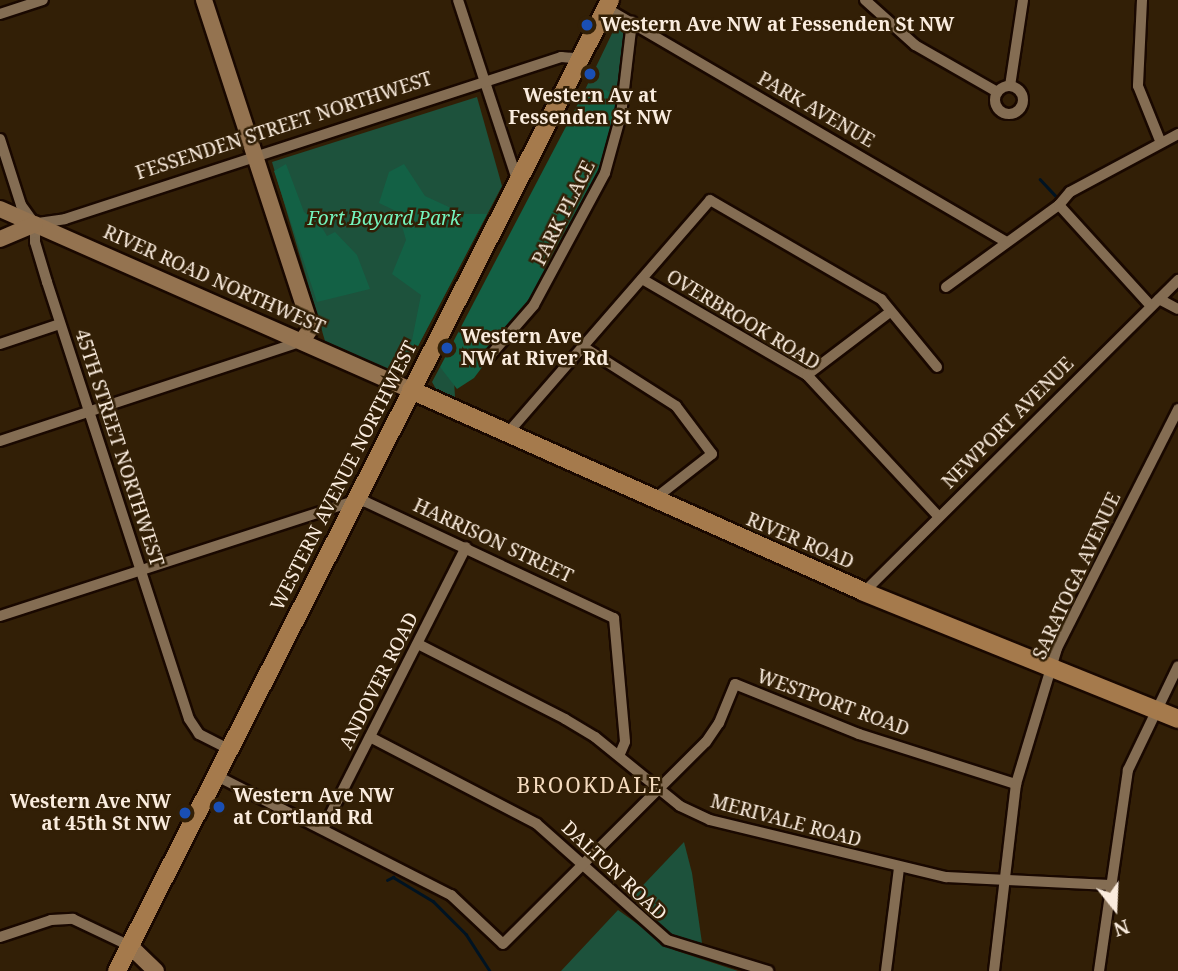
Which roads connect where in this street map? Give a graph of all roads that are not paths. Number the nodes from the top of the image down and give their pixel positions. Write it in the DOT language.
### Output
graph roads {
  1 [pos="43,0"];
  2 [pos="205,0"];
  3 [pos="458,0"];
  4 [pos="866,0"];
  5 [pos="1023,0"];
  6 [pos="1142,0"];
  7 [pos="608,4"];
  8 [pos="0,14"];
  9 [pos="632,22"];
  10 [pos="582,59"];
  11 [pos="484,83"];
  12 [pos="1010,86"];
  13 [pos="997,92"];
  14 [pos="1178,134"];
  15 [pos="0,139"];
  16 [pos="1161,143"];
  17 [pos="256,157"];
  18 [pos="517,182"];
  19 [pos="1059,205"];
  20 [pos="0,209"];
  21 [pos="35,224"];
  22 [pos="0,239"];
  23 [pos="1007,242"];
  24 [pos="642,279"];
  25 [pos="1178,280"];
  26 [pos="946,287"];
  27 [pos="1155,303"];
  28 [pos="1178,309"];
  29 [pos="890,312"];
  30 [pos="60,324"];
  31 [pos="302,341"];
  32 [pos="0,344"];
  33 [pos="585,348"];
  34 [pos="488,358"];
  35 [pos="937,367"];
  36 [pos="807,376"];
  37 [pos="411,390"];
  38 [pos="1178,409"];
  39 [pos="89,412"];
  40 [pos="506,435"];
  41 [pos="0,441"];
  42 [pos="356,500"];
  43 [pos="653,500"];
  44 [pos="938,516"];
  45 [pos="466,547"];
  46 [pos="140,570"];
  47 [pos="864,592"];
  48 [pos="0,616"];
  49 [pos="418,644"];
  50 [pos="1178,666"];
  51 [pos="1052,668"];
  52 [pos="1156,710"];
  53 [pos="1178,719"];
  54 [pos="370,737"];
  55 [pos="230,750"];
  56 [pos="619,756"];
  57 [pos="217,776"];
  58 [pos="1016,784"];
  59 [pos="659,790"];
  60 [pos="323,830"];
  61 [pos="583,866"];
  62 [pos="899,868"];
  63 [pos="1004,880"];
  64 [pos="1110,886"];
  65 [pos="0,937"];
  66 [pos="130,946"];
  67 [pos="117,971"];
  68 [pos="156,971"];
  69 [pos="768,971"];
  70 [pos="886,971"];
  71 [pos="994,971"];
  72 [pos="1099,971"];
  1 -- 8 [label="street"];
  2 -- 17 [label="main road"];
  3 -- 11 [label="street"];
  4 -- 13 [label="street"];
  5 -- 12 [label="street"];
  6 -- 16 [label="street"];
  7 -- 9 [label="street, PARK AVENUE"];
  7 -- 10 [label="main road, WESTERN AVENUE NORTHWEST"];
  9 -- 23 [label="street, PARK AVENUE"];
  9 -- 34 [label="street, PARK PLACE"];
  10 -- 11 [label="street, FESSENDEN STREET NORTHWEST"];
  10 -- 18 [label="main road, WESTERN AVENUE NORTHWEST"];
  11 -- 17 [label="street, FESSENDEN STREET NORTHWEST"];
  11 -- 18 [label="street"];
  12 -- 13 [label="street"];
  12 -- 13 [label="street"];
  14 -- 16 [label="street"];
  15 -- 21 [label="street, 45TH STREET NORTHWEST"];
  16 -- 19 [label="street"];
  17 -- 21 [label="street, FESSENDEN STREET NORTHWEST"];
  17 -- 31 [label="main road"];
  18 -- 37 [label="main road, WESTERN AVENUE NORTHWEST"];
  19 -- 23 [label="street"];
  19 -- 27 [label="street"];
  20 -- 21 [label="main road, RIVER ROAD NORTHWEST"];
  21 -- 22 [label="main road, FESSENDEN STREET NORTHWEST"];
  21 -- 30 [label="street, 45TH STREET NORTHWEST"];
  21 -- 31 [label="main road, RIVER ROAD NORTHWEST"];
  23 -- 26 [label="street"];
  24 -- 29 [label="street"];
  24 -- 33 [label="street"];
  24 -- 36 [label="street, OVERBROOK ROAD"];
  25 -- 27 [label="street, NEWPORT AVENUE"];
  27 -- 28 [label="street"];
  27 -- 44 [label="street, NEWPORT AVENUE"];
  29 -- 35 [label="street"];
  29 -- 36 [label="street"];
  30 -- 32 [label="street"];
  30 -- 39 [label="street, 45TH STREET NORTHWEST"];
  31 -- 37 [label="main road, RIVER ROAD NORTHWEST"];
  31 -- 39 [label="street"];
  33 -- 40 [label="street"];
  33 -- 43 [label="street"];
  36 -- 44 [label="street, OVERBROOK ROAD"];
  37 -- 40 [label="main road, RIVER ROAD"];
  37 -- 42 [label="main road, WESTERN AVENUE NORTHWEST"];
  38 -- 51 [label="street, SARATOGA AVENUE"];
  39 -- 41 [label="street"];
  39 -- 46 [label="street, 45TH STREET NORTHWEST"];
  40 -- 43 [label="main road, RIVER ROAD"];
  42 -- 45 [label="street, HARRISON STREET"];
  42 -- 46 [label="street"];
  42 -- 55 [label="main road, WESTERN AVENUE NORTHWEST"];
  43 -- 47 [label="main road, RIVER ROAD"];
  44 -- 47 [label="street, NEWPORT AVENUE"];
  45 -- 49 [label="street, ANDOVER ROAD"];
  45 -- 56 [label="street, HARRISON STREET"];
  46 -- 48 [label="street"];
  46 -- 55 [label="street, 45TH STREET NORTHWEST"];
  47 -- 51 [label="main road, RIVER ROAD"];
  49 -- 54 [label="street, ANDOVER ROAD"];
  49 -- 56 [label="street, MERIVALE ROAD"];
  50 -- 52 [label="street"];
  51 -- 52 [label="main road, RIVER ROAD"];
  51 -- 58 [label="street, SARATOGA AVENUE"];
  52 -- 53 [label="main road, RIVER ROAD"];
  52 -- 64 [label="street"];
  54 -- 60 [label="street, ANDOVER ROAD"];
  54 -- 61 [label="street, DALTON ROAD"];
  55 -- 57 [label="main road, WESTERN AVENUE NORTHWEST"];
  56 -- 59 [label="street, MERIVALE ROAD"];
  57 -- 60 [label="street"];
  57 -- 66 [label="main road, WESTERN AVENUE NORTHWEST"];
  58 -- 59 [label="street, WESTPORT ROAD"];
  58 -- 63 [label="street, SARATOGA AVENUE"];
  59 -- 61 [label="street, WESTPORT ROAD"];
  59 -- 62 [label="street, MERIVALE ROAD"];
  60 -- 61 [label="street, WESTPORT ROAD"];
  61 -- 69 [label="street, DALTON ROAD"];
  62 -- 63 [label="street, MERIVALE ROAD"];
  62 -- 70 [label="street"];
  63 -- 64 [label="street, MERIVALE ROAD"];
  63 -- 71 [label="street, SARATOGA AVENUE"];
  64 -- 72 [label="street"];
  65 -- 66 [label="street"];
  66 -- 67 [label="main road, WESTERN AVENUE NORTHWEST"];
  66 -- 68 [label="main road"];
}
